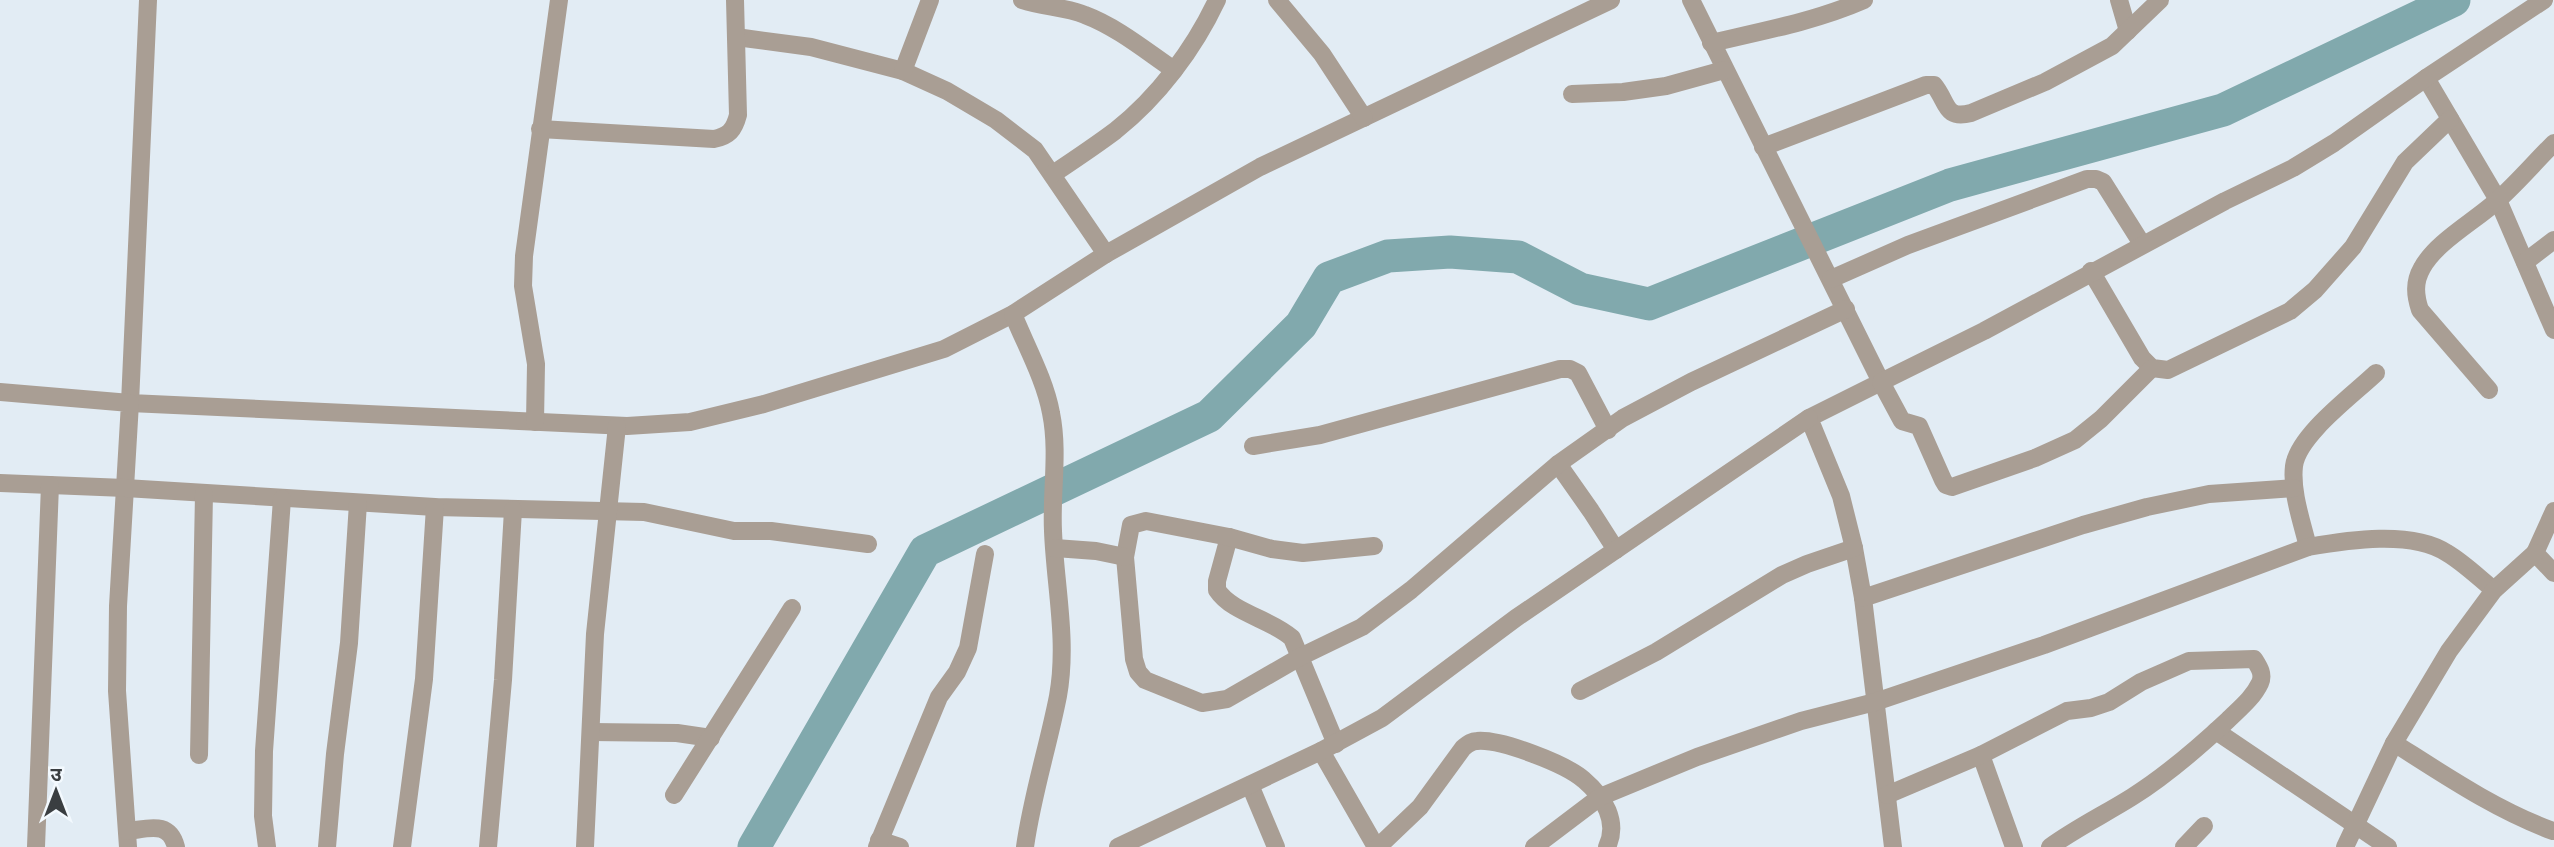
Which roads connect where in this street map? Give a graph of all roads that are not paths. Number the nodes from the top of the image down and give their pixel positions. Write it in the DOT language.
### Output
graph roads {
  1 [pos="148,0"];
  2 [pos="559,0"];
  3 [pos="736,0"];
  4 [pos="928,0"];
  5 [pos="1022,0"];
  6 [pos="1217,0"];
  7 [pos="1277,0"];
  8 [pos="1567,0"];
  9 [pos="1611,0"];
  10 [pos="1691,0"];
  11 [pos="1864,0"];
  12 [pos="2119,0"];
  13 [pos="2160,0"];
  14 [pos="2544,0"];
  15 [pos="1578,16"];
  16 [pos="2128,31"];
  17 [pos="736,37"];
  18 [pos="1711,43"];
  19 [pos="1174,70"];
  20 [pos="1724,70"];
  21 [pos="903,71"];
  22 [pos="2426,78"];
  23 [pos="1572,94"];
  24 [pos="1364,117"];
  25 [pos="2450,119"];
  26 [pos="540,129"];
  27 [pos="2554,143"];
  28 [pos="1763,147"];
  29 [pos="1053,174"];
  30 [pos="2498,200"];
  31 [pos="2554,240"];
  32 [pos="2142,244"];
  33 [pos="1106,254"];
  34 [pos="2525,262"];
  35 [pos="1828,271"];
  36 [pos="2091,271"];
  37 [pos="1846,309"];
  38 [pos="1013,314"];
  39 [pos="2554,330"];
  40 [pos="2152,368"];
  41 [pos="2376,373"];
  42 [pos="1881,383"];
  43 [pos="2489,390"];
  44 [pos="0,392"];
  45 [pos="130,403"];
  46 [pos="1809,418"];
  47 [pos="535,422"];
  48 [pos="617,426"];
  49 [pos="1608,430"];
  50 [pos="1253,446"];
  51 [pos="1558,464"];
  52 [pos="0,483"];
  53 [pos="50,485"];
  54 [pos="125,488"];
  55 [pos="2294,488"];
  56 [pos="204,494"];
  57 [pos="282,499"];
  58 [pos="358,503"];
  59 [pos="435,507"];
  60 [pos="513,510"];
  61 [pos="609,511"];
  62 [pos="2554,511"];
  63 [pos="1229,537"];
  64 [pos="1054,540"];
  65 [pos="868,544"];
  66 [pos="1374,546"];
  67 [pos="2308,547"];
  68 [pos="1854,548"];
  69 [pos="1616,550"];
  70 [pos="2535,553"];
  71 [pos="985,554"];
  72 [pos="1125,557"];
  73 [pos="2554,573"];
  74 [pos="2494,590"];
  75 [pos="1863,598"];
  76 [pos="792,608"];
  77 [pos="1300,657"];
  78 [pos="1580,691"];
  79 [pos="1875,702"];
  80 [pos="2216,731"];
  81 [pos="591,732"];
  82 [pos="710,738"];
  83 [pos="2395,743"];
  84 [pos="1329,748"];
  85 [pos="199,755"];
  86 [pos="1981,755"];
  87 [pos="1250,785"];
  88 [pos="674,795"];
  89 [pos="1887,795"];
  90 [pos="1600,797"];
  91 [pos="2355,825"];
  92 [pos="2204,826"];
  93 [pos="2552,835"];
  94 [pos="128,839"];
  95 [pos="878,844"];
  96 [pos="36,847"];
  97 [pos="176,847"];
  98 [pos="267,847"];
  99 [pos="327,847"];
  100 [pos="402,847"];
  101 [pos="488,847"];
  102 [pos="585,847"];
  103 [pos="900,847"];
  104 [pos="1025,847"];
  105 [pos="1118,847"];
  106 [pos="1276,847"];
  107 [pos="1377,847"];
  108 [pos="1534,847"];
  109 [pos="1607,847"];
  110 [pos="1894,847"];
  111 [pos="2014,847"];
  112 [pos="2050,847"];
  113 [pos="2184,847"];
  114 [pos="2345,847"];
  115 [pos="2388,847"];
  1 -- 45 [label="street"];
  2 -- 26 [label="street"];
  3 -- 17 [label="street"];
  4 -- 21 [label="street"];
  5 -- 19 [label="street"];
  6 -- 19 [label="street"];
  7 -- 24 [label="street"];
  8 -- 15 [label="street"];
  9 -- 15 [label="street"];
  10 -- 18 [label="street"];
  11 -- 18 [label="street"];
  12 -- 16 [label="street"];
  13 -- 16 [label="street"];
  14 -- 22 [label="street"];
  15 -- 24 [label="street"];
  16 -- 28 [label="street"];
  17 -- 21 [label="street"];
  17 -- 26 [label="street"];
  18 -- 20 [label="street"];
  19 -- 29 [label="street"];
  20 -- 23 [label="street"];
  20 -- 28 [label="street"];
  21 -- 29 [label="street"];
  22 -- 25 [label="street"];
  22 -- 32 [label="street"];
  24 -- 33 [label="street"];
  25 -- 30 [label="street"];
  25 -- 40 [label="street"];
  26 -- 47 [label="street"];
  27 -- 30 [label="street"];
  28 -- 35 [label="street"];
  29 -- 33 [label="street"];
  30 -- 34 [label="street"];
  30 -- 43 [label="street"];
  31 -- 34 [label="street"];
  32 -- 35 [label="street"];
  32 -- 36 [label="street"];
  33 -- 38 [label="street"];
  34 -- 39 [label="street"];
  35 -- 37 [label="street"];
  36 -- 40 [label="street"];
  36 -- 42 [label="street"];
  37 -- 42 [label="street"];
  37 -- 49 [label="street"];
  38 -- 48 [label="street"];
  38 -- 64 [label="street"];
  40 -- 42 [label="street"];
  41 -- 55 [label="street"];
  42 -- 46 [label="street"];
  44 -- 45 [label="street"];
  45 -- 47 [label="street"];
  45 -- 54 [label="street"];
  46 -- 68 [label="street"];
  46 -- 69 [label="street"];
  47 -- 48 [label="street"];
  48 -- 61 [label="street"];
  49 -- 50 [label="street"];
  49 -- 51 [label="street"];
  51 -- 69 [label="street"];
  51 -- 77 [label="street"];
  52 -- 53 [label="street"];
  53 -- 54 [label="street"];
  53 -- 96 [label="street"];
  54 -- 56 [label="street"];
  54 -- 94 [label="street"];
  55 -- 67 [label="street"];
  55 -- 75 [label="street"];
  56 -- 57 [label="street"];
  56 -- 85 [label="street"];
  57 -- 58 [label="street"];
  57 -- 98 [label="street"];
  58 -- 59 [label="street"];
  58 -- 99 [label="street"];
  59 -- 60 [label="street"];
  59 -- 100 [label="street"];
  60 -- 61 [label="street"];
  60 -- 101 [label="street"];
  61 -- 65 [label="street"];
  61 -- 81 [label="street"];
  62 -- 70 [label="street"];
  63 -- 66 [label="street"];
  63 -- 72 [label="street"];
  63 -- 77 [label="street"];
  64 -- 72 [label="street"];
  64 -- 104 [label="street"];
  67 -- 74 [label="street"];
  67 -- 79 [label="street"];
  68 -- 75 [label="street"];
  68 -- 78 [label="street"];
  69 -- 84 [label="street"];
  70 -- 73 [label="street"];
  70 -- 74 [label="street"];
  71 -- 95 [label="street"];
  72 -- 77 [label="street"];
  74 -- 83 [label="street"];
  75 -- 79 [label="street"];
  76 -- 82 [label="street"];
  77 -- 84 [label="street"];
  79 -- 89 [label="street"];
  79 -- 90 [label="street"];
  80 -- 86 [label="street"];
  80 -- 91 [label="street"];
  80 -- 112 [label="street"];
  81 -- 82 [label="street"];
  81 -- 102 [label="street"];
  82 -- 88 [label="street"];
  83 -- 91 [label="street"];
  83 -- 93 [label="street"];
  84 -- 87 [label="street"];
  84 -- 107 [label="street"];
  86 -- 89 [label="street"];
  86 -- 111 [label="street"];
  87 -- 105 [label="street"];
  87 -- 106 [label="street"];
  89 -- 110 [label="street"];
  90 -- 107 [label="street"];
  90 -- 108 [label="street"];
  90 -- 109 [label="street"];
  91 -- 114 [label="street"];
  91 -- 115 [label="street"];
  92 -- 113 [label="street"];
  94 -- 97 [label="street"];
  95 -- 103 [label="street"];
}
